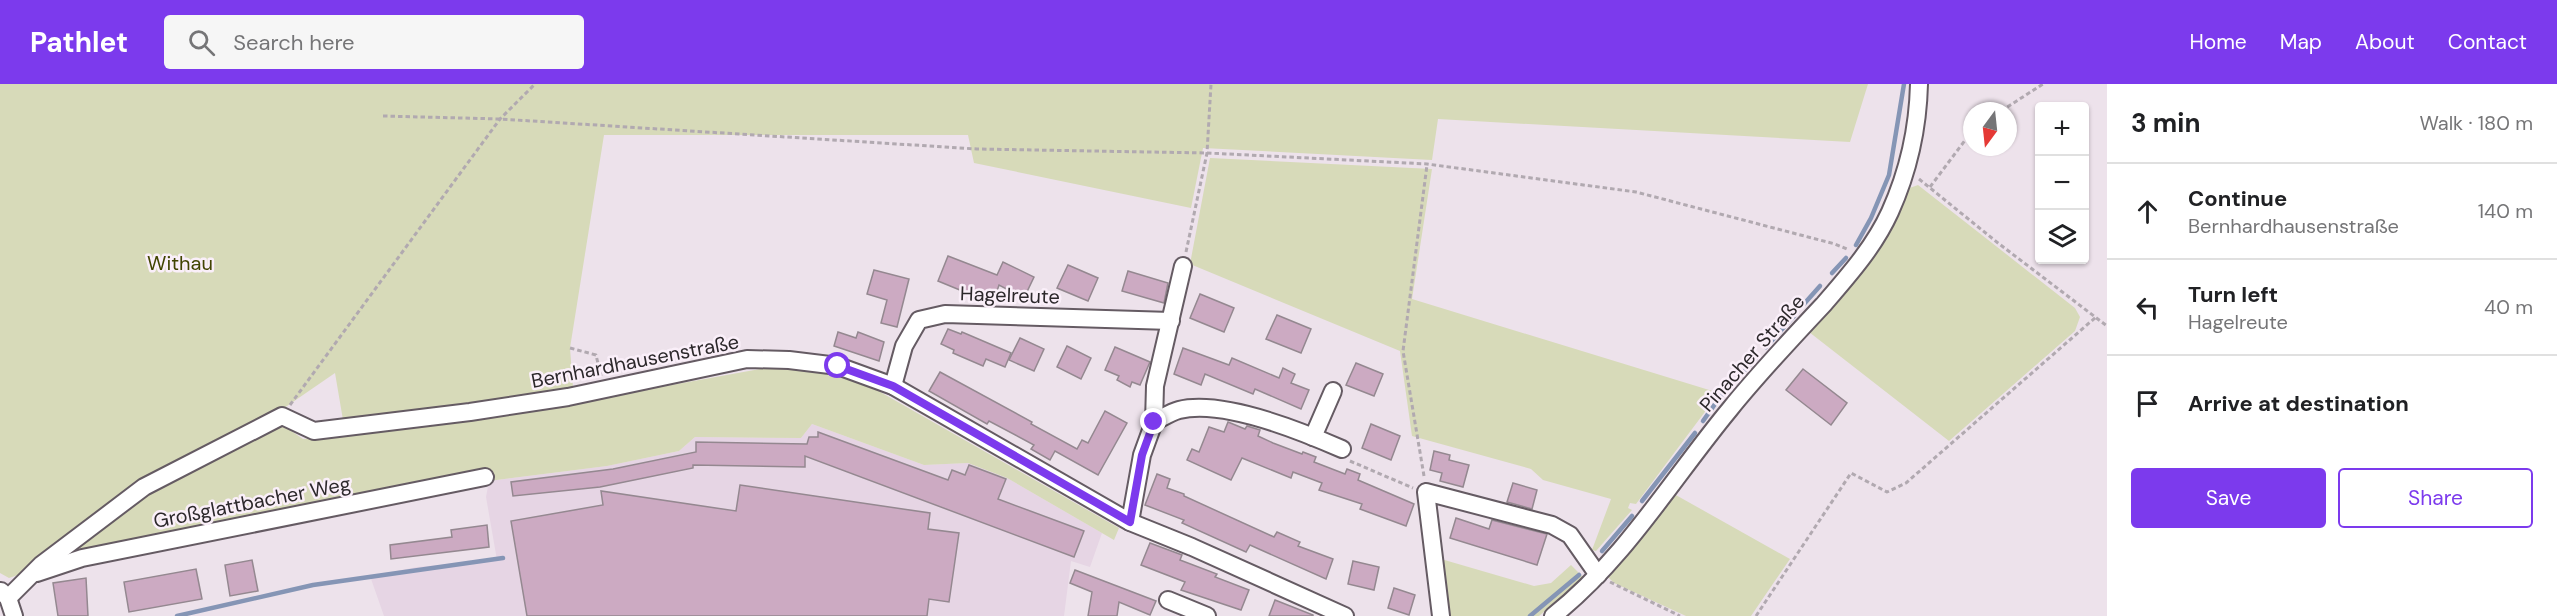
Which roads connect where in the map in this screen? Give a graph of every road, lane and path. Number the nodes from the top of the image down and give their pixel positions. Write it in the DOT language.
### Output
graph roads {
  1 [pos="535,84"];
  2 [pos="1211,84"];
  3 [pos="1919,84"];
  4 [pos="2043,84"];
  5 [pos="2015,102"];
  6 [pos="383,116"];
  7 [pos="500,119"];
  8 [pos="1963,143"];
  9 [pos="1207,153"];
  10 [pos="1427,164"];
  11 [pos="1905,169"];
  12 [pos="1930,187"];
  13 [pos="1835,244"];
  14 [pos="1183,266"];
  15 [pos="2096,317"];
  16 [pos="1171,321"];
  17 [pos="2107,326"];
  18 [pos="570,348"];
  19 [pos="600,364"];
  20 [pos="893,386"];
  21 [pos="1333,391"];
  22 [pos="282,416"];
  23 [pos="1154,422"];
  24 [pos="1313,436"];
  25 [pos="1342,449"];
  26 [pos="485,477"];
  27 [pos="1426,492"];
  28 [pos="1130,522"];
  29 [pos="1599,575"];
  30 [pos="30,576"];
  31 [pos="4,594"];
  32 [pos="1168,600"];
  33 [pos="1336,614"];
  34 [pos="14,616"];
  35 [pos="1207,616"];
  36 [pos="1441,616"];
  37 [pos="1553,616"];
  38 [pos="1680,616"];
  39 [pos="1756,616"];
  1 -- 7 [label="path"];
  2 -- 9 [label="path"];
  3 -- 11 [label="street, Pinacher Straße"];
  4 -- 5 [label="path"];
  6 -- 7 [label="path"];
  7 -- 9 [label="path"];
  7 -- 22 [label="path"];
  8 -- 12 [label="path"];
  9 -- 10 [label="path"];
  9 -- 14 [label="path"];
  10 -- 13 [label="path"];
  10 -- 27 [label="path"];
  11 -- 12 [label="path"];
  11 -- 29 [label="street, Pinacher Straße"];
  12 -- 15 [label="path"];
  14 -- 16 [label="street"];
  15 -- 17 [label="path"];
  15 -- 39 [label="path"];
  16 -- 20 [label="street, Hagelreute"];
  16 -- 23 [label="street"];
  18 -- 19 [label="path"];
  20 -- 22 [label="street, Bernhardhausenstraße"];
  20 -- 28 [label="street, Bernhardhausenstraße"];
  21 -- 24 [label="street"];
  22 -- 30 [label="street"];
  23 -- 24 [label="street"];
  23 -- 28 [label="street"];
  24 -- 25 [label="street"];
  25 -- 27 [label="path"];
  26 -- 30 [label="street, Großglattbacher Weg"];
  27 -- 29 [label="street"];
  27 -- 36 [label="street"];
  28 -- 33 [label="street, Bernhardhausenstraße"];
  29 -- 37 [label="street, Pinacher Straße"];
  29 -- 38 [label="path"];
  30 -- 31 [label="street"];
  31 -- 34 [label="street"];
  32 -- 35 [label="street"];
}
